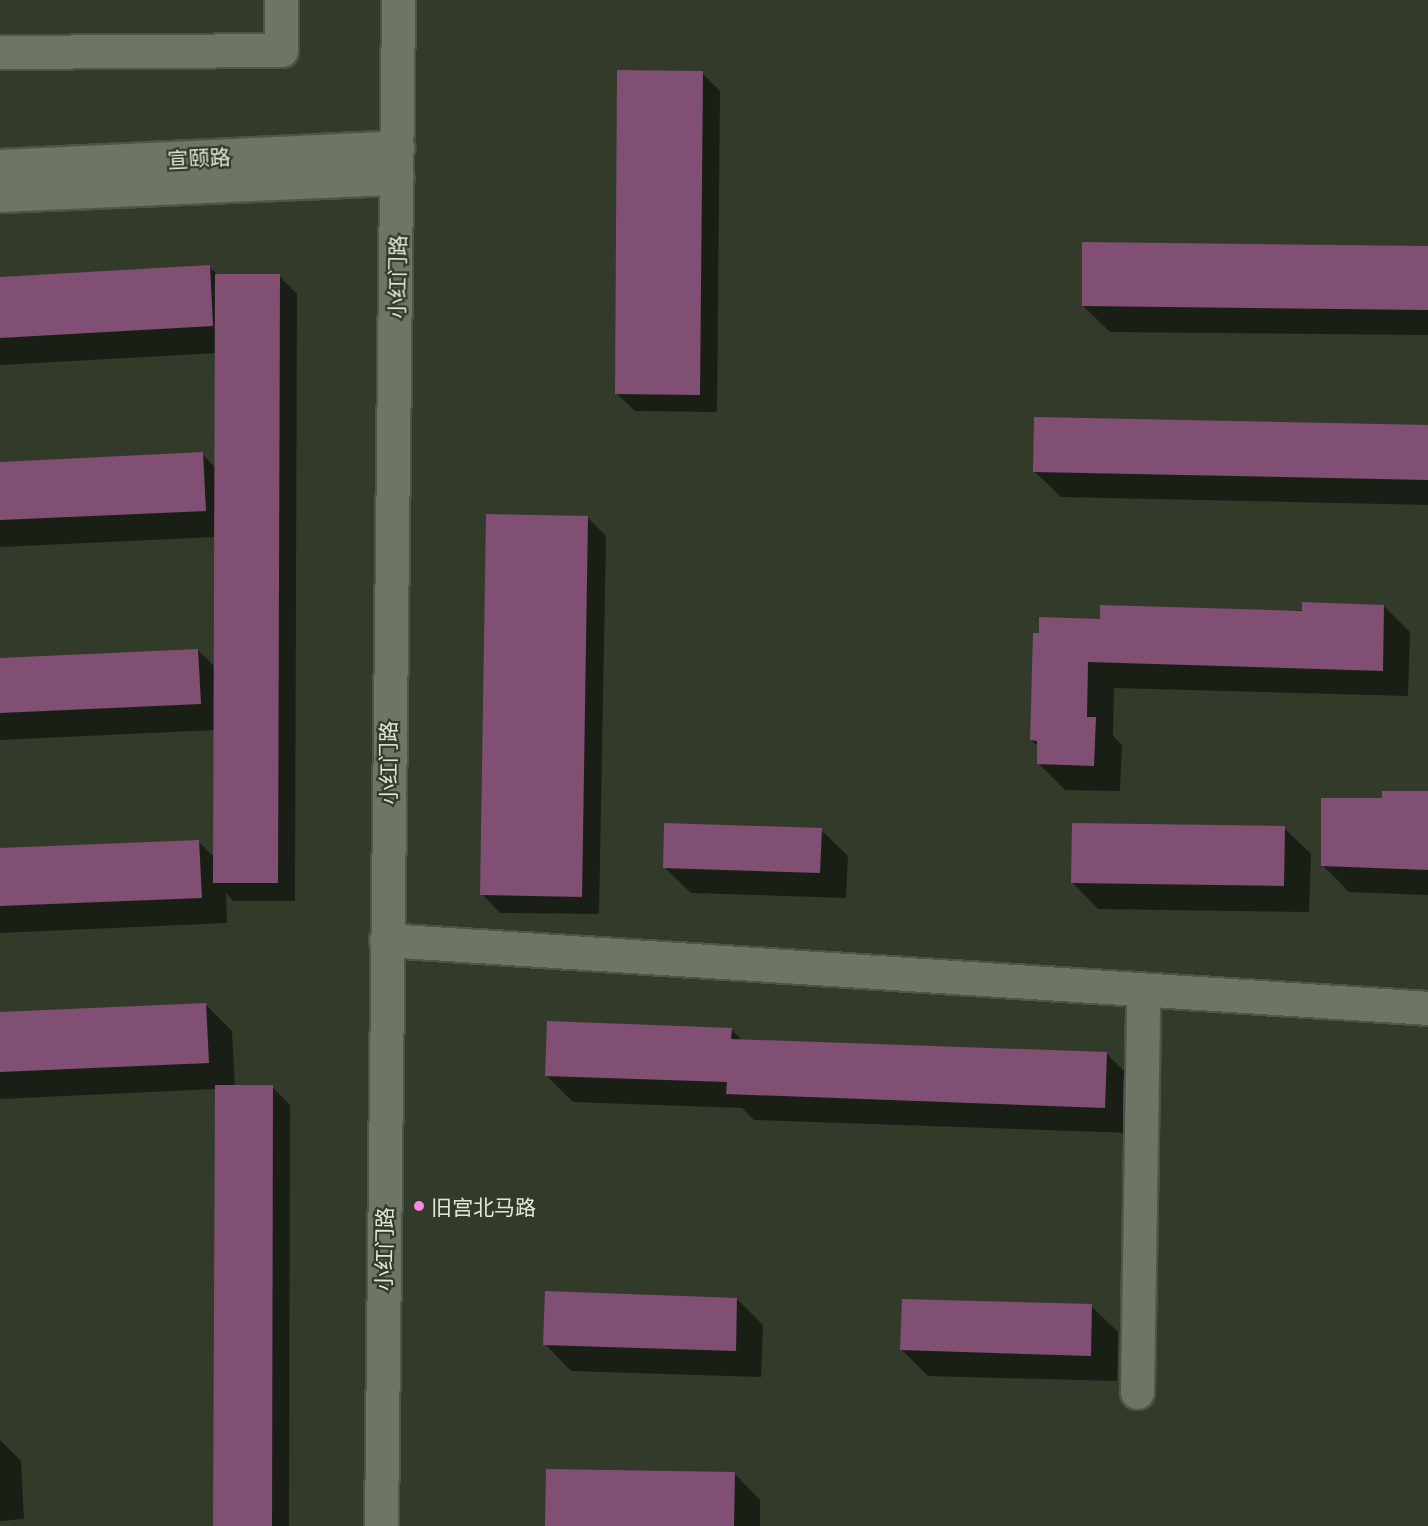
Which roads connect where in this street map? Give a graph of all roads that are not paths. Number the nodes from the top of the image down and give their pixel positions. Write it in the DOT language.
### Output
graph roads {
  1 [pos="281,0"];
  2 [pos="398,0"];
  3 [pos="0,52"];
  4 [pos="398,163"];
  5 [pos="0,166"];
  6 [pos="0,195"];
  7 [pos="386,940"];
  8 [pos="1143,990"];
  9 [pos="1428,1008"];
  10 [pos="1137,1392"];
  11 [pos="381,1526"];
  1 -- 3 [label="street"];
  2 -- 4 [label="street, 小红门路"];
  4 -- 5 [label="street, 宣颐路"];
  4 -- 6 [label="street, 宣颐路"];
  4 -- 7 [label="street, 小红门路"];
  7 -- 8 [label="street"];
  7 -- 11 [label="street, 小红门路"];
  8 -- 9 [label="street"];
  8 -- 10 [label="street"];
}
